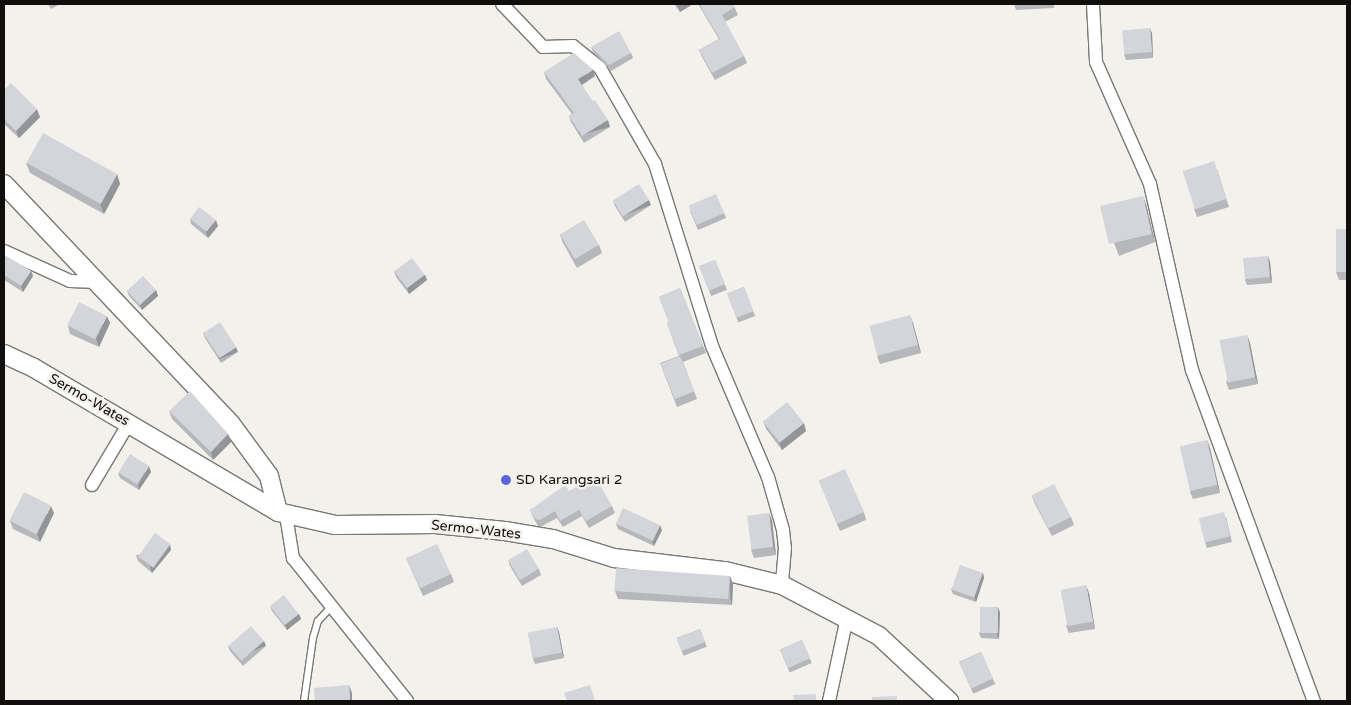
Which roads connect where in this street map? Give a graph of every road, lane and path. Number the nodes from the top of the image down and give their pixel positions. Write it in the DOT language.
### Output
graph roads {
  1 [pos="502,4"];
  2 [pos="1093,4"];
  3 [pos="4,184"];
  4 [pos="4,251"];
  5 [pos="98,282"];
  6 [pos="4,354"];
  7 [pos="129,423"];
  8 [pos="92,485"];
  9 [pos="282,513"];
  10 [pos="782,585"];
  11 [pos="332,606"];
  12 [pos="847,618"];
  13 [pos="304,701"];
  14 [pos="407,701"];
  15 [pos="829,701"];
  16 [pos="948,701"];
  17 [pos="1314,701"];
  1 -- 10 [label="street"];
  2 -- 17 [label="street"];
  3 -- 5 [label="main road"];
  4 -- 5 [label="street"];
  5 -- 9 [label="main road"];
  6 -- 7 [label="main road, Sermo-Wates"];
  7 -- 8 [label="street"];
  7 -- 9 [label="main road, Sermo-Wates"];
  9 -- 10 [label="main road, Sermo-Wates"];
  9 -- 11 [label="street"];
  10 -- 12 [label="main road, Sermo-Wates"];
  11 -- 13 [label="lane"];
  11 -- 14 [label="street"];
  12 -- 15 [label="street"];
  12 -- 16 [label="main road, Sermo-Wates"];
}
